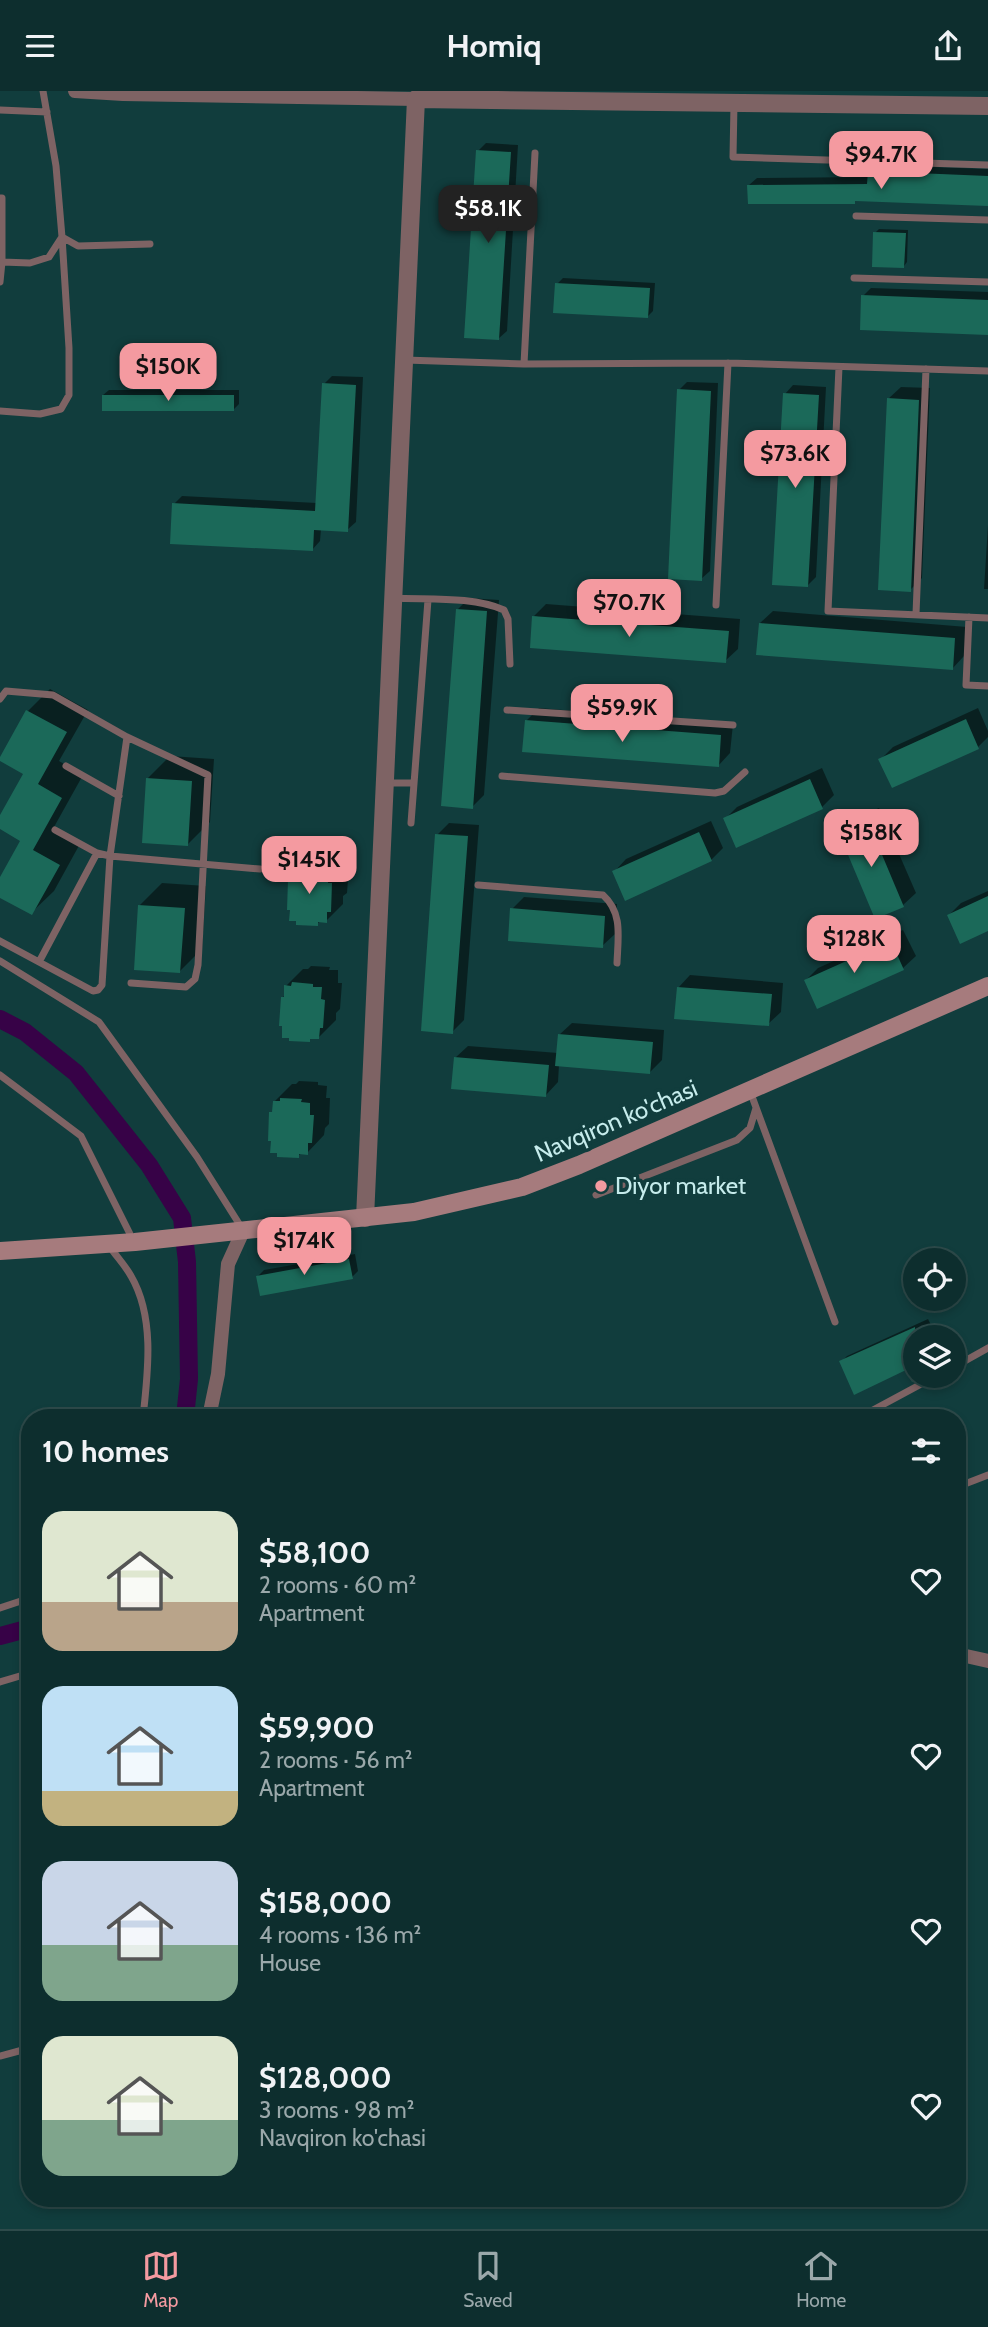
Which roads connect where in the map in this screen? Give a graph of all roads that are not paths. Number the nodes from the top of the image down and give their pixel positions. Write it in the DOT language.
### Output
graph roads {
  1 [pos="43,91"];
  2 [pos="75,91"];
  3 [pos="96,92"];
  4 [pos="250,94"];
  5 [pos="689,97"];
  6 [pos="416,99"];
  7 [pos="734,103"];
  8 [pos="988,106"];
  9 [pos="0,110"];
  10 [pos="47,112"];
  11 [pos="535,153"];
  12 [pos="988,165"];
  13 [pos="0,198"];
  14 [pos="856,216"];
  15 [pos="988,220"];
  16 [pos="62,237"];
  17 [pos="150,244"];
  18 [pos="2,262"];
  19 [pos="854,278"];
  20 [pos="0,282"];
  21 [pos="988,282"];
  22 [pos="404,360"];
  23 [pos="728,363"];
  24 [pos="524,364"];
  25 [pos="839,367"];
  26 [pos="926,369"];
  27 [pos="988,371"];
  28 [pos="0,411"];
  29 [pos="393,598"];
  30 [pos="428,600"];
  31 [pos="716,605"];
  32 [pos="916,614"];
  33 [pos="969,617"];
  34 [pos="988,618"];
  35 [pos="510,664"];
  36 [pos="988,686"];
  37 [pos="0,698"];
  38 [pos="507,710"];
  39 [pos="733,725"];
  40 [pos="127,737"];
  41 [pos="66,767"];
  42 [pos="745,772"];
  43 [pos="502,776"];
  44 [pos="384,783"];
  45 [pos="414,783"];
  46 [pos="119,796"];
  47 [pos="411,823"];
  48 [pos="55,830"];
  49 [pos="97,853"];
  50 [pos="110,856"];
  51 [pos="202,864"];
  52 [pos="260,869"];
  53 [pos="478,885"];
  54 [pos="0,941"];
  55 [pos="0,961"];
  56 [pos="38,962"];
  57 [pos="617,963"];
  58 [pos="131,983"];
  59 [pos="988,986"];
  60 [pos="0,1075"];
  61 [pos="753,1099"];
  62 [pos="596,1195"];
  63 [pos="365,1218"];
  64 [pos="243,1231"];
  65 [pos="135,1242"];
  66 [pos="107,1244"];
  67 [pos="0,1251"];
  68 [pos="835,1322"];
  69 [pos="988,1348"];
  70 [pos="966,1360"];
  71 [pos="914,1388"];
  72 [pos="144,1409"];
  73 [pos="211,1409"];
  74 [pos="875,1409"];
  75 [pos="988,1475"];
  76 [pos="966,1484"];
  77 [pos="21,1601"];
  78 [pos="0,1608"];
  79 [pos="966,1656"];
  80 [pos="988,1661"];
  81 [pos="21,1676"];
  82 [pos="0,1682"];
  83 [pos="21,2050"];
  84 [pos="0,2056"];
  1 -- 10 [label="lane"];
  2 -- 3 [label="street"];
  3 -- 4 [label="street"];
  4 -- 6 [label="street"];
  5 -- 6 [label="street"];
  5 -- 7 [label="street"];
  6 -- 22 [label="street"];
  7 -- 8 [label="street"];
  7 -- 12 [label="lane"];
  9 -- 10 [label="lane"];
  10 -- 16 [label="lane"];
  11 -- 24 [label="lane"];
  13 -- 18 [label="lane"];
  14 -- 15 [label="lane"];
  16 -- 17 [label="lane"];
  16 -- 18 [label="lane"];
  16 -- 28 [label="lane"];
  18 -- 20 [label="lane"];
  19 -- 21 [label="lane"];
  22 -- 24 [label="lane"];
  22 -- 29 [label="street"];
  23 -- 24 [label="lane"];
  23 -- 25 [label="lane"];
  23 -- 31 [label="lane"];
  25 -- 26 [label="lane"];
  25 -- 32 [label="lane"];
  26 -- 27 [label="lane"];
  26 -- 32 [label="lane"];
  29 -- 30 [label="lane"];
  29 -- 44 [label="street"];
  30 -- 35 [label="lane"];
  30 -- 45 [label="lane"];
  32 -- 33 [label="lane"];
  33 -- 34 [label="lane"];
  33 -- 36 [label="lane"];
  37 -- 40 [label="lane"];
  38 -- 39 [label="lane"];
  40 -- 46 [label="lane"];
  40 -- 51 [label="lane"];
  41 -- 46 [label="lane"];
  42 -- 43 [label="lane"];
  44 -- 45 [label="lane"];
  44 -- 63 [label="street"];
  45 -- 47 [label="lane"];
  46 -- 50 [label="lane"];
  48 -- 49 [label="lane"];
  49 -- 50 [label="lane"];
  49 -- 56 [label="lane"];
  50 -- 51 [label="lane"];
  50 -- 56 [label="lane"];
  51 -- 52 [label="lane"];
  51 -- 58 [label="lane"];
  53 -- 57 [label="lane"];
  54 -- 56 [label="lane"];
  55 -- 64 [label="lane"];
  59 -- 61 [label="main road, Navqiron ko'chasi"];
  60 -- 65 [label="lane"];
  61 -- 62 [label="lane"];
  61 -- 63 [label="main road, Navqiron ko'chasi"];
  61 -- 68 [label="lane"];
  63 -- 64 [label="main road, Navqiron ko'chasi"];
  64 -- 65 [label="main road, Navqiron ko'chasi"];
  64 -- 73 [label="street"];
  65 -- 66 [label="main road, Navqiron ko'chasi"];
  66 -- 67 [label="main road, Navqiron ko'chasi"];
  66 -- 72 [label="lane"];
  69 -- 70 [label="lane"];
  71 -- 74 [label="lane"];
  75 -- 76 [label="lane"];
  77 -- 78 [label="lane"];
  79 -- 80 [label="street"];
  81 -- 82 [label="lane"];
  83 -- 84 [label="lane"];
}
